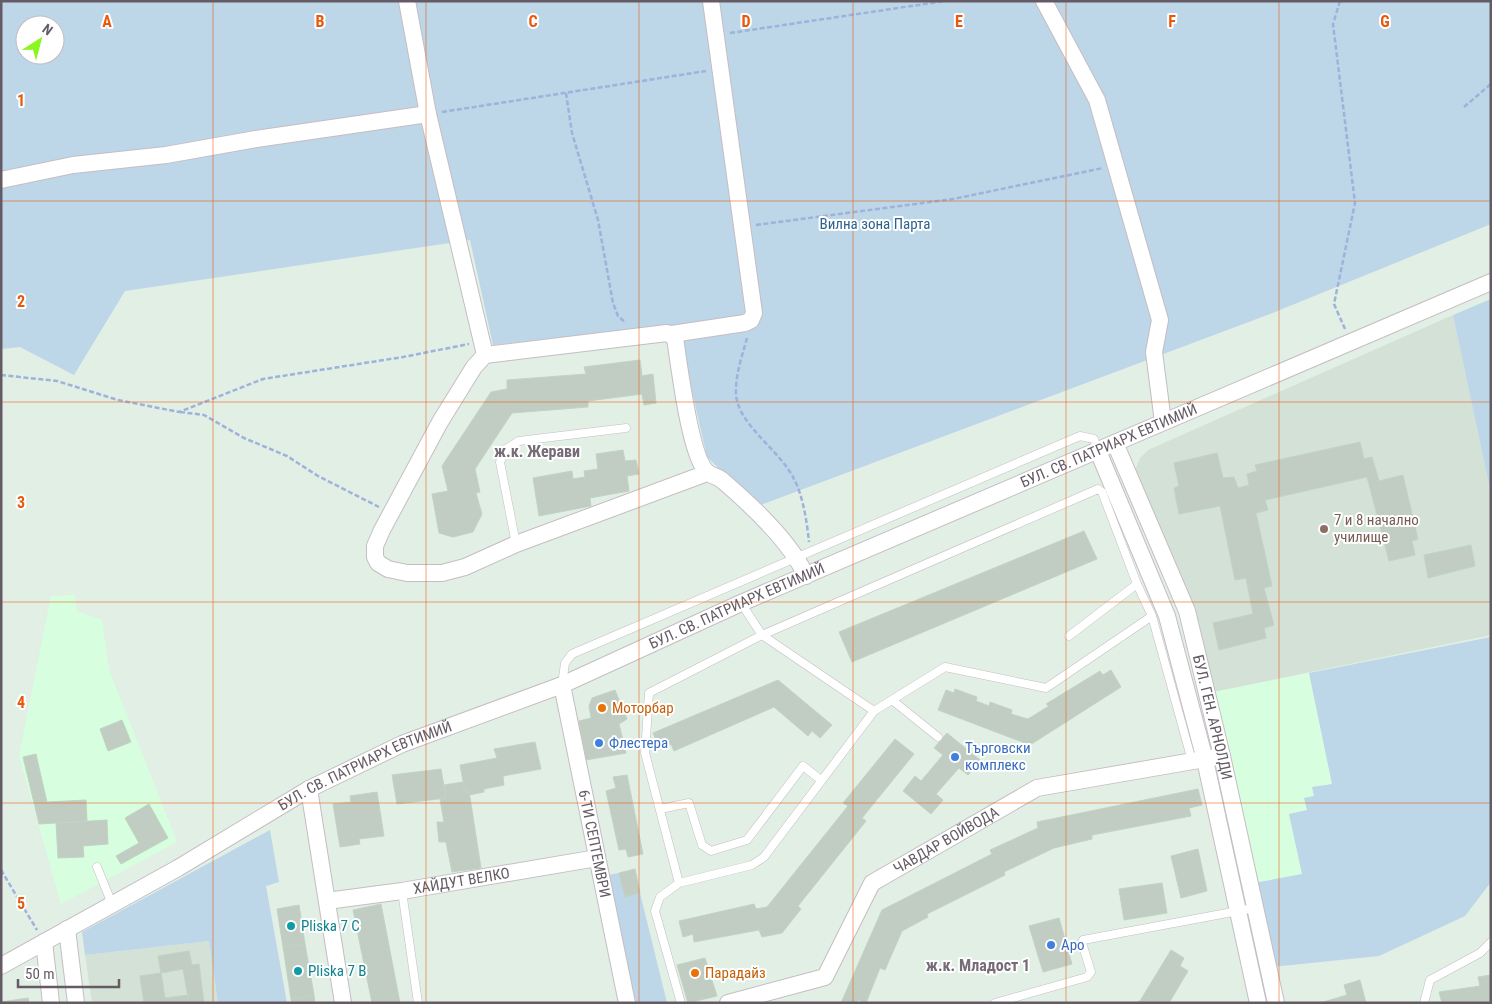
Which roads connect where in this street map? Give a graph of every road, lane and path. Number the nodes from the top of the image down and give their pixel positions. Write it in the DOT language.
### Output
graph roads {
  1 [pos="407,1"];
  2 [pos="711,1"];
  3 [pos="946,1"];
  4 [pos="1044,1"];
  5 [pos="1340,1"];
  6 [pos="716,35"];
  7 [pos="722,68"];
  8 [pos="1491,84"];
  9 [pos="566,93"];
  10 [pos="1464,107"];
  11 [pos="428,114"];
  12 [pos="1116,166"];
  13 [pos="1,180"];
  14 [pos="742,227"];
  15 [pos="1491,282"];
  16 [pos="751,320"];
  17 [pos="672,334"];
  18 [pos="640,336"];
  19 [pos="1351,342"];
  20 [pos="484,348"];
  21 [pos="1,375"];
  22 [pos="179,412"];
  23 [pos="1163,422"];
  24 [pos="626,428"];
  25 [pos="1115,443"];
  26 [pos="1098,451"];
  27 [pos="707,473"];
  28 [pos="1106,487"];
  29 [pos="391,514"];
  30 [pos="516,544"];
  31 [pos="804,556"];
  32 [pos="806,576"];
  33 [pos="1137,584"];
  34 [pos="741,603"];
  35 [pos="1152,616"];
  36 [pos="762,635"];
  37 [pos="1069,636"];
  38 [pos="562,685"];
  39 [pos="892,700"];
  40 [pos="874,711"];
  41 [pos="938,737"];
  42 [pos="1222,756"];
  43 [pos="1199,760"];
  44 [pos="821,780"];
  45 [pos="309,790"];
  46 [pos="660,809"];
  47 [pos="597,858"];
  48 [pos="97,867"];
  49 [pos="1,870"];
  50 [pos="679,883"];
  51 [pos="402,891"];
  52 [pos="327,901"];
  53 [pos="112,904"];
  54 [pos="1254,908"];
  55 [pos="1236,912"];
  56 [pos="67,929"];
  57 [pos="44,942"];
  58 [pos="1491,942"];
  59 [pos="1,966"];
  60 [pos="51,1003"];
  61 [pos="76,1003"];
  62 [pos="343,1003"];
  63 [pos="418,1003"];
  64 [pos="627,1003"];
  65 [pos="681,1003"];
  66 [pos="728,1003"];
  67 [pos="995,1003"];
  68 [pos="1258,1003"];
  69 [pos="1276,1003"];
  70 [pos="1424,1003"];
  1 -- 11 [label="street"];
  2 -- 6 [label="street"];
  3 -- 6 [label="path"];
  4 -- 12 [label="street"];
  5 -- 19 [label="path"];
  6 -- 7 [label="street"];
  7 -- 9 [label="path"];
  7 -- 14 [label="street"];
  8 -- 10 [label="path"];
  9 -- 11 [label="path"];
  9 -- 18 [label="path"];
  11 -- 13 [label="street"];
  11 -- 20 [label="street"];
  12 -- 14 [label="path"];
  12 -- 23 [label="street"];
  14 -- 16 [label="street"];
  15 -- 19 [label="street, БУЛ. СВ. ПАТРИАРХ ЕВТИМИЙ"];
  16 -- 17 [label="street"];
  16 -- 31 [label="path"];
  17 -- 18 [label="street"];
  17 -- 27 [label="street"];
  18 -- 20 [label="street"];
  19 -- 23 [label="street, БУЛ. СВ. ПАТРИАРХ ЕВТИМИЙ"];
  20 -- 22 [label="path"];
  20 -- 29 [label="street"];
  21 -- 22 [label="path"];
  22 -- 29 [label="path"];
  23 -- 25 [label="street, БУЛ. СВ. ПАТРИАРХ ЕВТИМИЙ"];
  24 -- 30 [label="lane"];
  25 -- 26 [label="street, БУЛ. СВ. ПАТРИАРХ ЕВТИМИЙ"];
  25 -- 42 [label="street, БУЛ. ГЕН. АРНОЛДИ"];
  26 -- 28 [label="street, БУЛ. ГЕН. АРНОЛДИ"];
  26 -- 31 [label="lane"];
  26 -- 32 [label="street, БУЛ. СВ. ПАТРИАРХ ЕВТИМИЙ"];
  27 -- 30 [label="street"];
  27 -- 31 [label="street"];
  28 -- 33 [label="lane"];
  28 -- 36 [label="lane"];
  28 -- 43 [label="street, БУЛ. ГЕН. АРНОЛДИ"];
  29 -- 30 [label="street"];
  31 -- 32 [label="street"];
  31 -- 38 [label="lane"];
  32 -- 34 [label="street, БУЛ. СВ. ПАТРИАРХ ЕВТИМИЙ"];
  33 -- 35 [label="lane"];
  33 -- 37 [label="lane"];
  34 -- 36 [label="lane"];
  34 -- 38 [label="street, БУЛ. СВ. ПАТРИАРХ ЕВТИМИЙ"];
  35 -- 39 [label="lane"];
  35 -- 43 [label="lane"];
  36 -- 40 [label="lane"];
  36 -- 46 [label="lane"];
  38 -- 45 [label="street, БУЛ. СВ. ПАТРИАРХ ЕВТИМИЙ"];
  38 -- 47 [label="street, 6-ТИ СЕПТЕМВРИ"];
  39 -- 40 [label="lane"];
  39 -- 41 [label="lane"];
  40 -- 44 [label="lane"];
  42 -- 43 [label="street, ЧАВДАР ВОЙВОДА"];
  42 -- 54 [label="street, БУЛ. ГЕН. АРНОЛДИ"];
  43 -- 55 [label="street, БУЛ. ГЕН. АРНОЛДИ"];
  43 -- 66 [label="street, ЧАВДАР ВОЙВОДА"];
  44 -- 46 [label="lane"];
  44 -- 50 [label="lane"];
  45 -- 52 [label="street"];
  45 -- 53 [label="street, БУЛ. СВ. ПАТРИАРХ ЕВТИМИЙ"];
  46 -- 50 [label="lane"];
  47 -- 51 [label="street, ХАЙДУТ ВЕЛКО"];
  47 -- 64 [label="street, 6-ТИ СЕПТЕМВРИ"];
  48 -- 53 [label="lane"];
  49 -- 57 [label="path"];
  50 -- 65 [label="lane"];
  51 -- 52 [label="street, ХАЙДУТ ВЕЛКО"];
  51 -- 63 [label="lane"];
  52 -- 62 [label="street"];
  53 -- 56 [label="street, БУЛ. СВ. ПАТРИАРХ ЕВТИМИЙ"];
  54 -- 55 [label="lane"];
  54 -- 69 [label="street, БУЛ. ГЕН. АРНОЛДИ"];
  55 -- 67 [label="lane"];
  55 -- 68 [label="street, БУЛ. ГЕН. АРНОЛДИ"];
  56 -- 57 [label="street, БУЛ. СВ. ПАТРИАРХ ЕВТИМИЙ"];
  56 -- 61 [label="street"];
  57 -- 59 [label="street, БУЛ. СВ. ПАТРИАРХ ЕВТИМИЙ"];
  57 -- 60 [label="street"];
  58 -- 70 [label="lane"];
}
